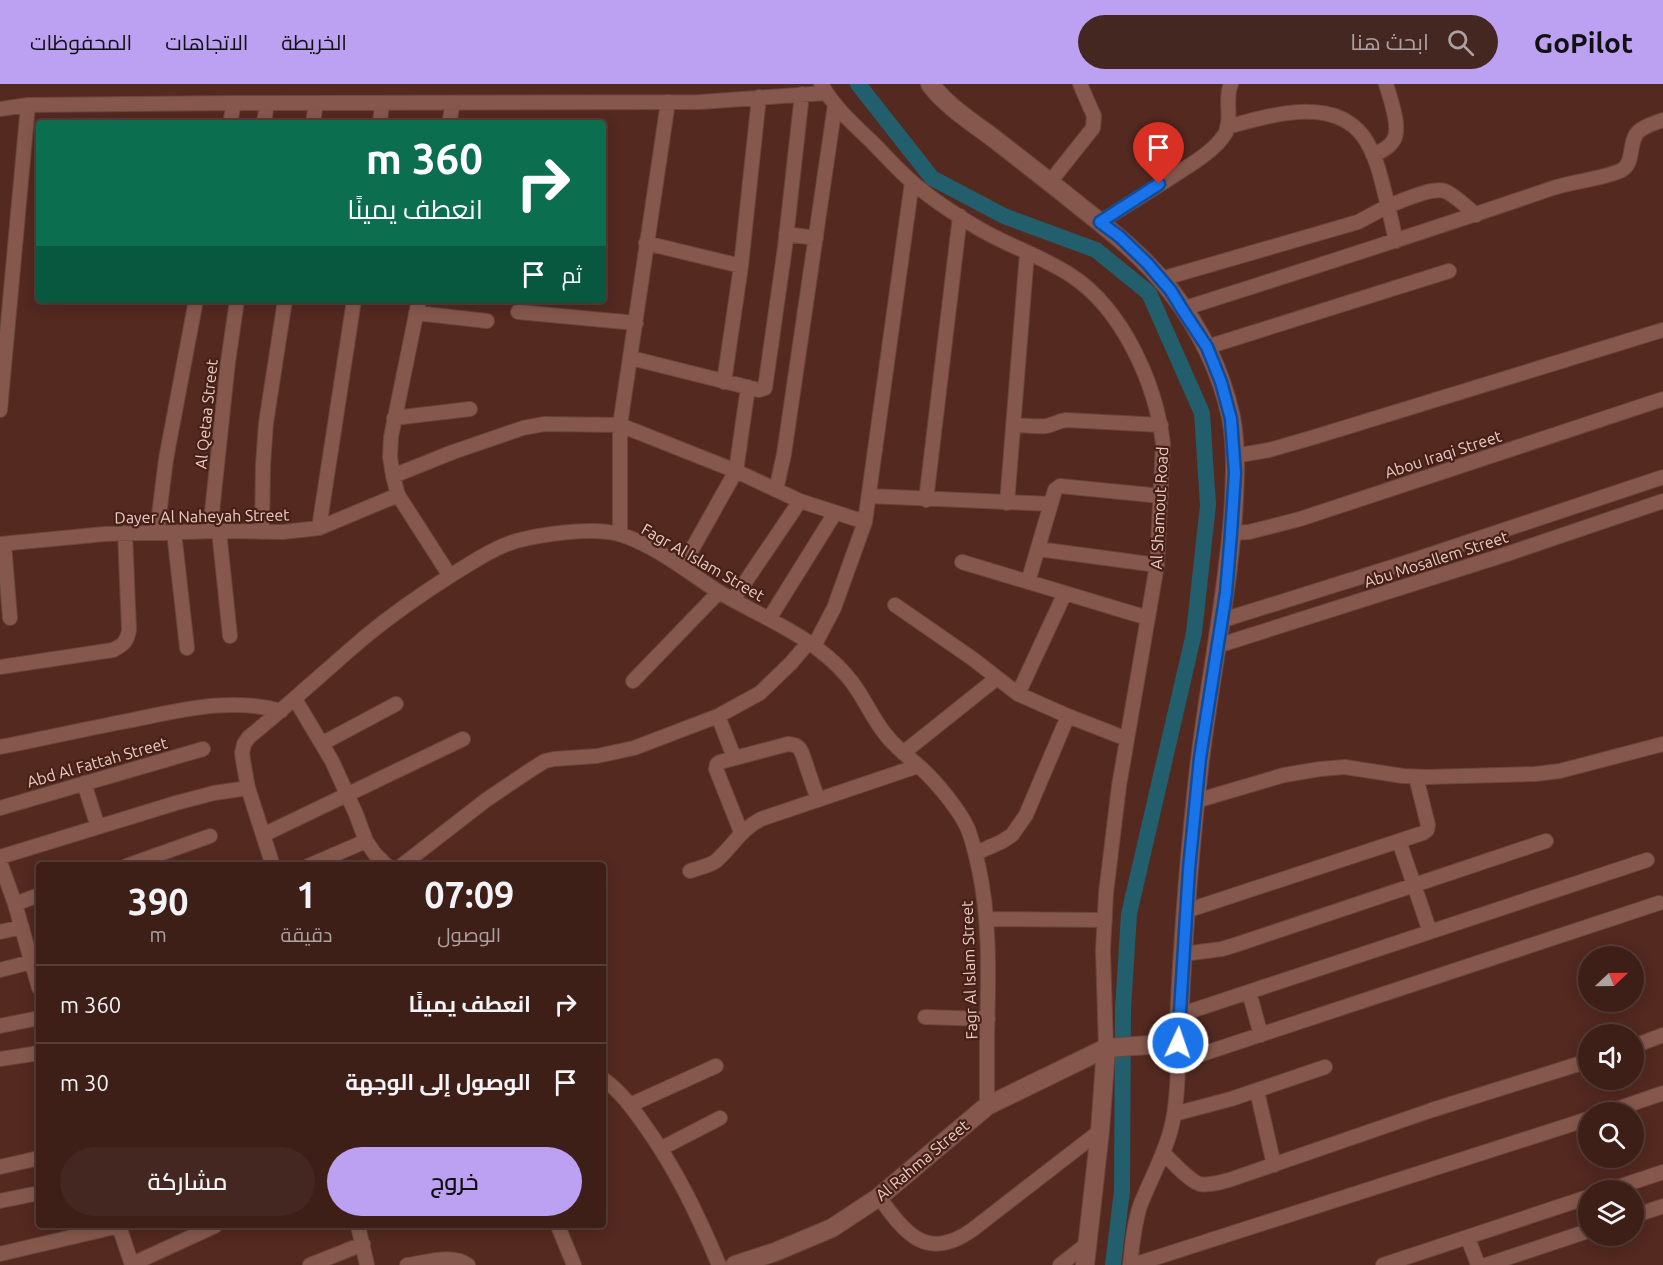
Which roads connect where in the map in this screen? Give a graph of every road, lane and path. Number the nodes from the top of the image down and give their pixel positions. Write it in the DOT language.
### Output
graph roads {
  1 [pos="1080,84"];
  2 [pos="1230,84"];
  3 [pos="1386,84"];
  4 [pos="932,85"];
  5 [pos="824,88"];
  6 [pos="802,94"];
  7 [pos="759,97"];
  8 [pos="668,102"];
  9 [pos="234,103"];
  10 [pos="382,103"];
  11 [pos="453,103"];
  12 [pos="267,104"];
  13 [pos="316,104"];
  14 [pos="28,105"];
  15 [pos="835,105"];
  16 [pos="0,109"];
  17 [pos="231,120"];
  18 [pos="264,120"];
  19 [pos="313,120"];
  20 [pos="380,120"];
  21 [pos="450,120"];
  22 [pos="1663,120"];
  23 [pos="1227,127"];
  24 [pos="1373,155"];
  25 [pos="912,182"];
  26 [pos="1050,182"];
  27 [pos="1388,206"];
  28 [pos="1476,215"];
  29 [pos="960,216"];
  30 [pos="1100,222"];
  31 [pos="786,234"];
  32 [pos="816,238"];
  33 [pos="1396,241"];
  34 [pos="646,243"];
  35 [pos="1027,253"];
  36 [pos="741,266"];
  37 [pos="1449,271"];
  38 [pos="1161,279"];
  39 [pos="195,303"];
  40 [pos="237,303"];
  41 [pos="285,303"];
  42 [pos="354,303"];
  43 [pos="417,307"];
  44 [pos="1182,309"];
  45 [pos="518,312"];
  46 [pos="487,321"];
  47 [pos="636,323"];
  48 [pos="1663,330"];
  49 [pos="1207,347"];
  50 [pos="631,358"];
  51 [pos="724,382"];
  52 [pos="748,387"];
  53 [pos="1663,399"];
  54 [pos="470,408"];
  55 [pos="0,410"];
  56 [pos="394,418"];
  57 [pos="621,424"];
  58 [pos="1013,425"];
  59 [pos="1161,425"];
  60 [pos="1234,456"];
  61 [pos="736,471"];
  62 [pos="393,476"];
  63 [pos="1663,477"];
  64 [pos="776,490"];
  65 [pos="398,495"];
  66 [pos="870,496"];
  67 [pos="1161,496"];
  68 [pos="926,500"];
  69 [pos="800,501"];
  70 [pos="1663,501"];
  71 [pos="1007,502"];
  72 [pos="1051,504"];
  73 [pos="835,513"];
  74 [pos="865,522"];
  75 [pos="320,528"];
  76 [pos="157,531"];
  77 [pos="214,531"];
  78 [pos="174,532"];
  79 [pos="262,532"];
  80 [pos="125,533"];
  81 [pos="1231,533"];
  82 [pos="1500,533"];
  83 [pos="620,534"];
  84 [pos="2,544"];
  85 [pos="1038,549"];
  86 [pos="1506,551"];
  87 [pos="962,562"];
  88 [pos="1157,565"];
  89 [pos="682,567"];
  90 [pos="450,576"];
  91 [pos="1028,582"];
  92 [pos="719,592"];
  93 [pos="1065,593"];
  94 [pos="733,600"];
  95 [pos="895,606"];
  96 [pos="10,618"];
  97 [pos="1148,618"];
  98 [pos="769,619"];
  99 [pos="1220,621"];
  100 [pos="230,636"];
  101 [pos="811,644"];
  102 [pos="1218,646"];
  103 [pos="187,648"];
  104 [pos="0,667"];
  105 [pos="997,678"];
  106 [pos="633,681"];
  107 [pos="1018,694"];
  108 [pos="295,699"];
  109 [pos="396,704"];
  110 [pos="281,711"];
  111 [pos="718,716"];
  112 [pos="1068,716"];
  113 [pos="463,739"];
  114 [pos="1127,739"];
  115 [pos="322,743"];
  116 [pos="1663,744"];
  117 [pos="0,747"];
  118 [pos="203,749"];
  119 [pos="903,753"];
  120 [pos="734,757"];
  121 [pos="918,766"];
  122 [pos="1416,777"];
  123 [pos="84,783"];
  124 [pos="248,788"];
  125 [pos="347,794"];
  126 [pos="818,800"];
  127 [pos="1196,801"];
  128 [pos="0,808"];
  129 [pos="98,827"];
  130 [pos="741,832"];
  131 [pos="263,835"];
  132 [pos="210,836"];
  133 [pos="366,841"];
  134 [pos="1399,841"];
  135 [pos="1546,841"];
  136 [pos="976,853"];
  137 [pos="0,857"];
  138 [pos="1647,860"];
  139 [pos="0,862"];
  140 [pos="137,862"];
  141 [pos="272,862"];
  142 [pos="317,862"];
  143 [pos="383,862"];
  144 [pos="406,862"];
  145 [pos="690,871"];
  146 [pos="4,885"];
  147 [pos="1414,885"];
  148 [pos="36,897"];
  149 [pos="1659,903"];
  150 [pos="15,904"];
  151 [pos="1186,911"];
  152 [pos="987,919"];
  153 [pos="1105,920"];
  154 [pos="22,927"];
  155 [pos="0,932"];
  156 [pos="1430,932"];
  157 [pos="1183,954"];
  158 [pos="31,962"];
  159 [pos="0,970"];
  160 [pos="36,976"];
  161 [pos="1249,992"];
  162 [pos="1179,1015"];
  163 [pos="925,1017"];
  164 [pos="988,1018"];
  165 [pos="36,1019"];
  166 [pos="0,1026"];
  167 [pos="1262,1035"];
  168 [pos="1663,1035"];
  169 [pos="1644,1042"];
  170 [pos="1178,1043"];
  171 [pos="1111,1047"];
  172 [pos="36,1053"];
  173 [pos="0,1059"];
  174 [pos="1178,1062"];
  175 [pos="1578,1064"];
  176 [pos="716,1066"];
  177 [pos="1325,1067"];
  178 [pos="606,1081"];
  179 [pos="1257,1091"];
  180 [pos="1663,1093"];
  181 [pos="1637,1102"];
  182 [pos="630,1105"];
  183 [pos="987,1106"];
  184 [pos="1174,1114"];
  185 [pos="720,1118"];
  186 [pos="1578,1122"];
  187 [pos="1100,1131"];
  188 [pos="662,1148"];
  189 [pos="1162,1153"];
  190 [pos="36,1159"];
  191 [pos="1274,1165"];
  192 [pos="0,1167"];
  193 [pos="1663,1172"];
  194 [pos="1639,1180"];
  195 [pos="36,1194"];
  196 [pos="879,1197"];
  197 [pos="1578,1200"];
  198 [pos="0,1201"];
  199 [pos="1663,1206"];
  200 [pos="1644,1213"];
  201 [pos="110,1228"];
  202 [pos="120,1228"];
  203 [pos="211,1228"];
  204 [pos="359,1228"];
  205 [pos="559,1228"];
  206 [pos="1578,1234"];
  207 [pos="1468,1238"];
  208 [pos="363,1244"];
  209 [pos="1087,1244"];
  210 [pos="0,1254"];
  211 [pos="132,1264"];
  212 [pos="310,1265"];
  213 [pos="367,1265"];
  214 [pos="407,1265"];
  215 [pos="468,1265"];
  216 [pos="574,1265"];
  217 [pos="719,1265"];
  218 [pos="735,1265"];
  219 [pos="1060,1265"];
  220 [pos="1085,1265"];
  221 [pos="1132,1265"];
  222 [pos="1383,1265"];
  223 [pos="1478,1265"];
  224 [pos="1486,1265"];
  1 -- 26 [label="street"];
  2 -- 23 [label="street"];
  3 -- 24 [label="street"];
  4 -- 26 [label="street"];
  5 -- 6 [label="street"];
  5 -- 15 [label="street, Al Shamout Road"];
  6 -- 7 [label="street"];
  6 -- 31 [label="street"];
  7 -- 8 [label="street"];
  7 -- 36 [label="street"];
  8 -- 11 [label="street"];
  8 -- 34 [label="street"];
  9 -- 12 [label="street"];
  9 -- 14 [label="street"];
  9 -- 17 [label="street"];
  10 -- 11 [label="street"];
  10 -- 13 [label="street"];
  10 -- 20 [label="street"];
  11 -- 21 [label="street"];
  12 -- 13 [label="street"];
  12 -- 18 [label="street"];
  13 -- 19 [label="street"];
  14 -- 16 [label="street"];
  14 -- 55 [label="street"];
  15 -- 25 [label="street, Al Shamout Road"];
  15 -- 32 [label="street"];
  22 -- 28 [label="street"];
  23 -- 24 [label="street"];
  23 -- 30 [label="street"];
  24 -- 27 [label="street"];
  25 -- 29 [label="street, Al Shamout Road"];
  25 -- 66 [label="street"];
  26 -- 30 [label="street"];
  27 -- 28 [label="street"];
  27 -- 33 [label="street"];
  27 -- 38 [label="street"];
  28 -- 33 [label="street"];
  29 -- 35 [label="street, Al Shamout Road"];
  29 -- 68 [label="street"];
  30 -- 38 [label="street"];
  31 -- 32 [label="street"];
  31 -- 52 [label="street"];
  32 -- 64 [label="street"];
  33 -- 44 [label="street"];
  34 -- 36 [label="street"];
  34 -- 47 [label="street"];
  35 -- 58 [label="street"];
  35 -- 59 [label="street, Al Shamout Road"];
  36 -- 51 [label="street"];
  37 -- 49 [label="street"];
  38 -- 44 [label="street"];
  39 -- 76 [label="street"];
  40 -- 77 [label="street, Al Qetaa Street"];
  41 -- 79 [label="street"];
  42 -- 75 [label="street"];
  43 -- 46 [label="street"];
  43 -- 56 [label="street"];
  44 -- 49 [label="street"];
  45 -- 47 [label="street"];
  47 -- 50 [label="street"];
  48 -- 60 [label="street"];
  49 -- 60 [label="street"];
  50 -- 51 [label="street"];
  50 -- 57 [label="street"];
  51 -- 52 [label="street"];
  52 -- 61 [label="street"];
  53 -- 81 [label="street, Abou Iraqi Street"];
  54 -- 56 [label="street"];
  56 -- 62 [label="street"];
  57 -- 61 [label="street"];
  57 -- 62 [label="street"];
  57 -- 83 [label="street"];
  58 -- 59 [label="street"];
  58 -- 71 [label="street"];
  59 -- 67 [label="street, Al Shamout Road"];
  60 -- 81 [label="street"];
  61 -- 64 [label="street"];
  61 -- 89 [label="street"];
  62 -- 65 [label="street"];
  63 -- 82 [label="street"];
  64 -- 69 [label="street"];
  65 -- 75 [label="street, Dayer Al Naheyah Street"];
  65 -- 90 [label="street"];
  66 -- 68 [label="street"];
  66 -- 74 [label="street"];
  67 -- 72 [label="street"];
  67 -- 88 [label="street, Al Shamout Road"];
  68 -- 71 [label="street"];
  69 -- 73 [label="street"];
  69 -- 94 [label="street"];
  70 -- 86 [label="street, Abu Mosallem Street"];
  71 -- 72 [label="street"];
  72 -- 85 [label="street"];
  73 -- 74 [label="street"];
  73 -- 98 [label="street"];
  74 -- 101 [label="street"];
  75 -- 79 [label="street, Dayer Al Naheyah Street"];
  76 -- 78 [label="street, Dayer Al Naheyah Street"];
  76 -- 80 [label="street, Dayer Al Naheyah Street"];
  77 -- 78 [label="street, Dayer Al Naheyah Street"];
  77 -- 79 [label="street, Dayer Al Naheyah Street"];
  77 -- 100 [label="street, Al Qetaa Street"];
  78 -- 103 [label="street"];
  80 -- 84 [label="street, Dayer Al Naheyah Street"];
  80 -- 104 [label="street"];
  81 -- 99 [label="street"];
  82 -- 86 [label="street"];
  82 -- 99 [label="street"];
  83 -- 89 [label="street, Fagr Al Islam Street"];
  83 -- 90 [label="street, Fagr Al Islam Street"];
  84 -- 96 [label="street"];
  85 -- 88 [label="street"];
  85 -- 91 [label="street"];
  86 -- 102 [label="street, Abu Mosallem Street"];
  87 -- 91 [label="street"];
  88 -- 97 [label="street, Al Shamout Road"];
  89 -- 92 [label="street, Fagr Al Islam Street"];
  90 -- 108 [label="street, Fagr Al Islam Street"];
  91 -- 93 [label="street"];
  92 -- 94 [label="street, Fagr Al Islam Street"];
  92 -- 106 [label="street"];
  93 -- 97 [label="street"];
  93 -- 107 [label="street"];
  94 -- 98 [label="street, Fagr Al Islam Street"];
  95 -- 105 [label="street"];
  97 -- 114 [label="street, Al Shamout Road"];
  98 -- 101 [label="street, Fagr Al Islam Street"];
  99 -- 102 [label="street"];
  101 -- 111 [label="street"];
  101 -- 119 [label="street, Fagr Al Islam Street"];
  102 -- 127 [label="street"];
  105 -- 107 [label="street"];
  105 -- 119 [label="street"];
  107 -- 112 [label="street"];
  108 -- 110 [label="street, Fagr Al Islam Street"];
  108 -- 115 [label="street"];
  109 -- 115 [label="street"];
  110 -- 117 [label="street"];
  110 -- 124 [label="street, Fagr Al Islam Street"];
  111 -- 120 [label="street"];
  111 -- 144 [label="street"];
  112 -- 114 [label="street"];
  112 -- 136 [label="street"];
  113 -- 125 [label="street"];
  114 -- 153 [label="street, Al Shamout Road"];
  115 -- 125 [label="street"];
  116 -- 122 [label="street"];
  118 -- 123 [label="street, Abd Al Fattah Street"];
  119 -- 121 [label="street, Fagr Al Islam Street"];
  120 -- 126 [label="street"];
  120 -- 130 [label="street"];
  121 -- 126 [label="street"];
  121 -- 136 [label="street, Fagr Al Islam Street"];
  122 -- 127 [label="street"];
  122 -- 134 [label="street"];
  123 -- 128 [label="street, Abd Al Fattah Street"];
  123 -- 129 [label="street"];
  124 -- 129 [label="street"];
  124 -- 131 [label="street, Fagr Al Islam Street"];
  125 -- 131 [label="street"];
  125 -- 133 [label="street"];
  126 -- 130 [label="street"];
  127 -- 151 [label="street"];
  129 -- 137 [label="street"];
  130 -- 145 [label="street"];
  131 -- 141 [label="street, Fagr Al Islam Street"];
  132 -- 140 [label="street"];
  133 -- 142 [label="street"];
  133 -- 143 [label="street"];
  134 -- 147 [label="street"];
  134 -- 151 [label="street"];
  135 -- 147 [label="street"];
  136 -- 152 [label="street, Fagr Al Islam Street"];
  138 -- 156 [label="street"];
  139 -- 146 [label="street"];
  146 -- 150 [label="street"];
  147 -- 156 [label="street"];
  147 -- 157 [label="street"];
  148 -- 150 [label="street"];
  149 -- 167 [label="street"];
  150 -- 154 [label="street"];
  151 -- 157 [label="street"];
  152 -- 153 [label="street"];
  152 -- 164 [label="street, Fagr Al Islam Street"];
  153 -- 171 [label="street, Al Shamout Road"];
  154 -- 155 [label="street"];
  154 -- 158 [label="street"];
  156 -- 161 [label="street"];
  157 -- 162 [label="street"];
  158 -- 159 [label="street"];
  158 -- 160 [label="street"];
  161 -- 162 [label="street"];
  161 -- 167 [label="street"];
  162 -- 170 [label="street"];
  163 -- 164 [label="street"];
  164 -- 183 [label="street, Fagr Al Islam Street"];
  165 -- 166 [label="street"];
  167 -- 174 [label="street"];
  168 -- 169 [label="street"];
  170 -- 171 [label="street"];
  170 -- 174 [label="street"];
  171 -- 183 [label="street, Al Rahma Street"];
  171 -- 187 [label="street"];
  172 -- 173 [label="street"];
  174 -- 184 [label="street"];
  175 -- 191 [label="street"];
  176 -- 182 [label="street"];
  177 -- 179 [label="street"];
  178 -- 182 [label="street"];
  179 -- 184 [label="street"];
  179 -- 191 [label="street"];
  180 -- 181 [label="street"];
  182 -- 188 [label="street"];
  183 -- 196 [label="street, Al Rahma Street"];
  184 -- 189 [label="street"];
  185 -- 188 [label="street"];
  186 -- 221 [label="street"];
  187 -- 196 [label="street"];
  187 -- 209 [label="street"];
  188 -- 217 [label="street"];
  189 -- 191 [label="street"];
  189 -- 221 [label="street"];
  190 -- 192 [label="street"];
  193 -- 194 [label="street"];
  195 -- 198 [label="street"];
  196 -- 218 [label="street, Al Rahma Street"];
  197 -- 207 [label="street"];
  199 -- 200 [label="street"];
  201 -- 210 [label="street"];
  202 -- 211 [label="street"];
  203 -- 211 [label="street"];
  204 -- 208 [label="street"];
  205 -- 216 [label="street"];
  206 -- 224 [label="street"];
  207 -- 222 [label="street"];
  207 -- 223 [label="street"];
  208 -- 212 [label="street"];
  208 -- 213 [label="street"];
  209 -- 219 [label="street"];
  209 -- 220 [label="street"];
  214 -- 215 [label="street"];
}
